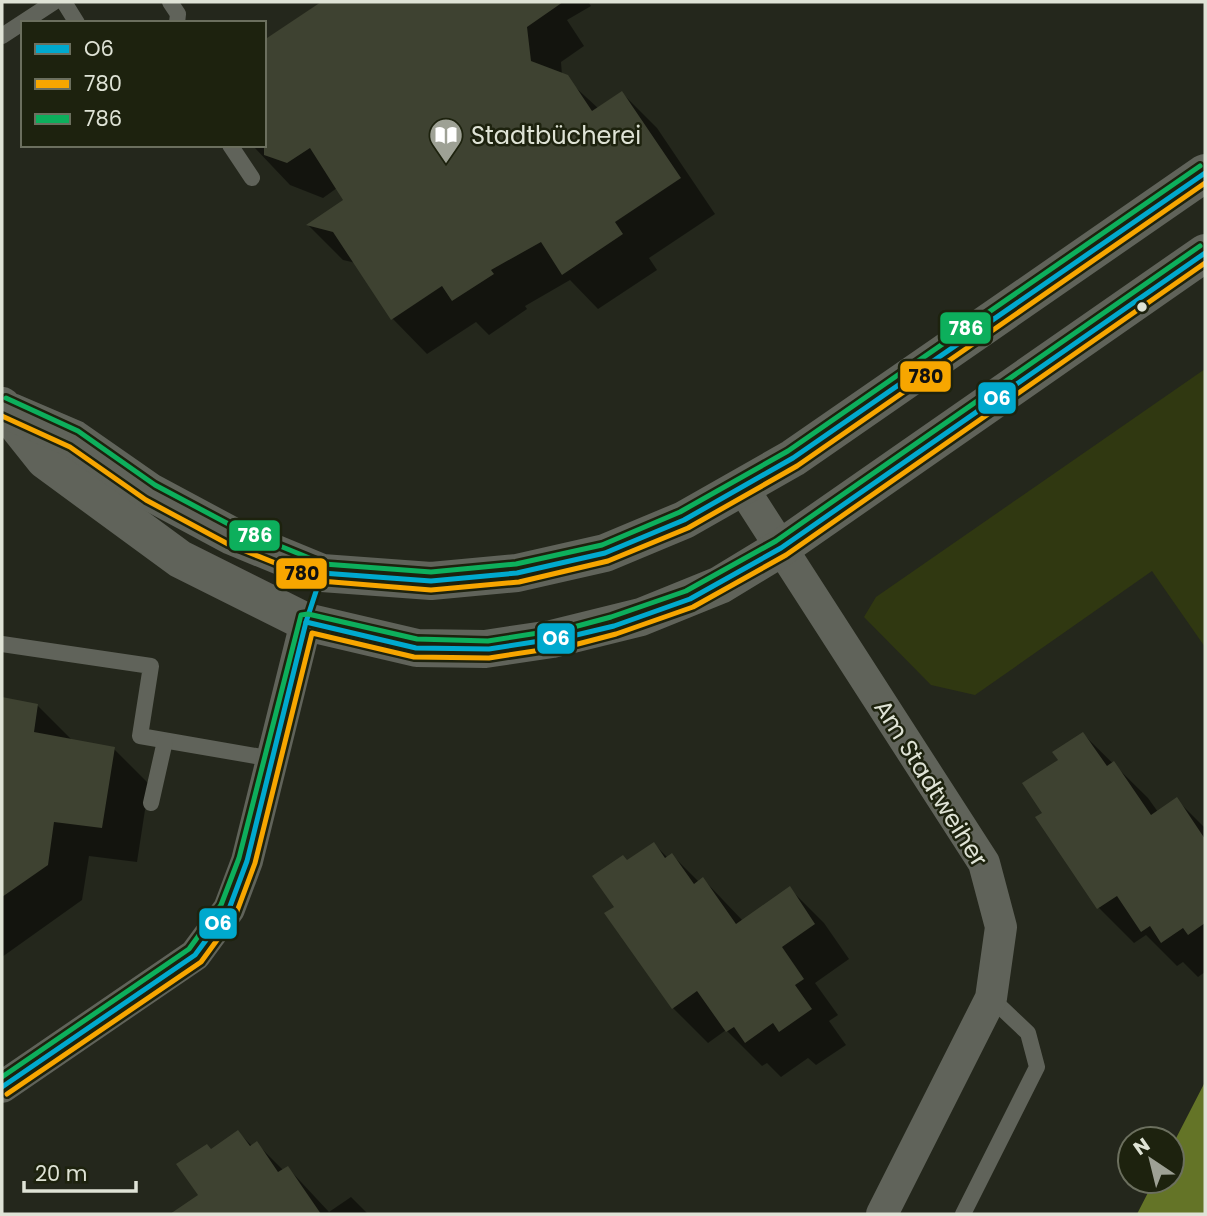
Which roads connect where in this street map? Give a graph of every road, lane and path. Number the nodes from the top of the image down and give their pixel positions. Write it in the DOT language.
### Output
graph roads {
  1 [pos="54,2"];
  2 [pos="64,2"];
  3 [pos="170,2"];
  4 [pos="25,21"];
  5 [pos="77,21"];
  6 [pos="177,21"];
  7 [pos="21,24"];
  8 [pos="2,36"];
  9 [pos="231,147"];
  10 [pos="1205,173"];
  11 [pos="252,178"];
  12 [pos="1205,253"];
  13 [pos="5,409"];
  14 [pos="742,487"];
  15 [pos="781,548"];
  16 [pos="322,573"];
  17 [pos="306,622"];
  18 [pos="2,644"];
  19 [pos="165,741"];
  20 [pos="273,759"];
  21 [pos="151,803"];
  22 [pos="992,998"];
  23 [pos="2,1087"];
  24 [pos="881,1214"];
  25 [pos="963,1214"];
  1 -- 4 [label="lane"];
  2 -- 5 [label="lane"];
  3 -- 6 [label="lane"];
  7 -- 8 [label="lane"];
  9 -- 11 [label="lane"];
  10 -- 14 [label="street"];
  12 -- 15 [label="street"];
  13 -- 16 [label="street"];
  13 -- 17 [label="street"];
  14 -- 15 [label="street, Am Stadtweiher"];
  14 -- 16 [label="street"];
  15 -- 17 [label="street"];
  15 -- 22 [label="street, Am Stadtweiher"];
  16 -- 17 [label="street"];
  17 -- 20 [label="street"];
  18 -- 19 [label="lane"];
  19 -- 20 [label="lane"];
  19 -- 21 [label="lane"];
  20 -- 23 [label="street"];
  22 -- 24 [label="street, Am Stadtweiher"];
  22 -- 25 [label="lane"];
}
